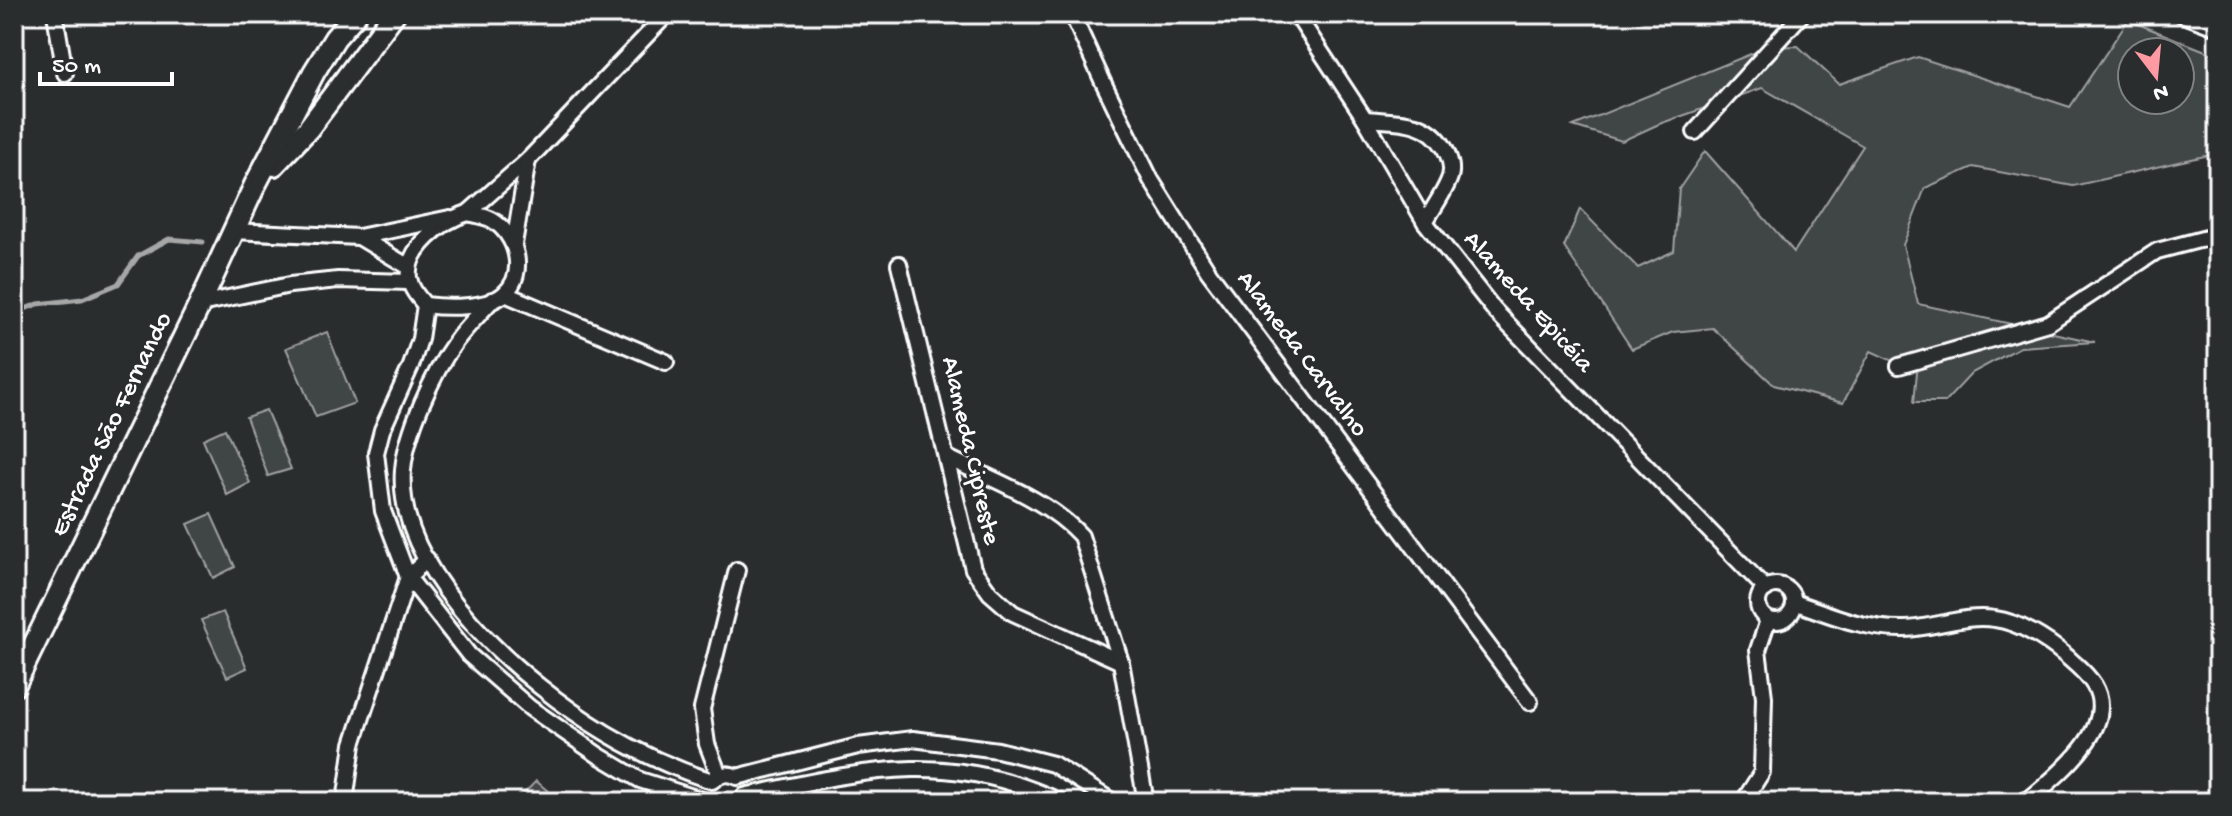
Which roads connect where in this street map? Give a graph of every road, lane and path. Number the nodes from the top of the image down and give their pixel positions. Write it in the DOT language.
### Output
graph roads {
  1 [pos="55,14"];
  2 [pos="356,14"];
  3 [pos="394,14"];
  4 [pos="667,14"];
  5 [pos="1072,14"];
  6 [pos="1296,14"];
  7 [pos="1802,14"];
  8 [pos="2181,14"];
  9 [pos="2218,28"];
  10 [pos="65,73"];
  11 [pos="1365,119"];
  12 [pos="1695,132"];
  13 [pos="528,160"];
  14 [pos="255,185"];
  15 [pos="462,215"];
  16 [pos="1425,222"];
  17 [pos="232,231"];
  18 [pos="2218,235"];
  19 [pos="359,237"];
  20 [pos="514,244"];
  21 [pos="899,264"];
  22 [pos="409,274"];
  23 [pos="498,297"];
  24 [pos="200,304"];
  25 [pos="425,305"];
  26 [pos="666,362"];
  27 [pos="1899,366"];
  28 [pos="946,457"];
  29 [pos="427,559"];
  30 [pos="737,570"];
  31 [pos="408,577"];
  32 [pos="1766,589"];
  33 [pos="1794,602"];
  34 [pos="1768,620"];
  35 [pos="1121,662"];
  36 [pos="14,686"];
  37 [pos="1530,702"];
  38 [pos="737,777"];
  39 [pos="715,778"];
  40 [pos="742,799"];
  41 [pos="345,802"];
  42 [pos="710,802"];
  43 [pos="1061,802"];
  44 [pos="1113,802"];
  45 [pos="1146,802"];
  46 [pos="1743,802"];
  47 [pos="2026,802"];
  1 -- 10 [label="street"];
  2 -- 14 [label="main road, Estrada São Fernando"];
  3 -- 14 [label="main road, Estrada São Fernando"];
  4 -- 13 [label="street"];
  5 -- 37 [label="street, Alameda Carvalho"];
  6 -- 11 [label="street, Alameda Epicéia"];
  7 -- 12 [label="street"];
  8 -- 9 [label="street"];
  11 -- 16 [label="street, Alameda Epicéia"];
  11 -- 16 [label="street"];
  13 -- 15 [label="street"];
  13 -- 20 [label="street"];
  14 -- 17 [label="main road, Estrada São Fernando"];
  15 -- 19 [label="street"];
  15 -- 20 [label="street"];
  15 -- 22 [label="street"];
  16 -- 32 [label="street, Alameda Epicéia"];
  17 -- 19 [label="street"];
  17 -- 24 [label="main road, Estrada São Fernando"];
  18 -- 27 [label="street"];
  19 -- 22 [label="street"];
  20 -- 23 [label="street"];
  21 -- 28 [label="street, Alameda Cipreste"];
  22 -- 24 [label="street"];
  22 -- 25 [label="street"];
  23 -- 25 [label="street"];
  23 -- 26 [label="street"];
  23 -- 29 [label="street"];
  24 -- 36 [label="main road, Estrada São Fernando"];
  25 -- 31 [label="street"];
  28 -- 35 [label="street"];
  28 -- 35 [label="street, Alameda Cipreste"];
  29 -- 31 [label="street"];
  29 -- 39 [label="street"];
  30 -- 39 [label="street"];
  31 -- 41 [label="street"];
  31 -- 42 [label="street"];
  32 -- 33 [label="street"];
  32 -- 34 [label="street"];
  33 -- 34 [label="street"];
  33 -- 47 [label="street"];
  34 -- 46 [label="street"];
  35 -- 45 [label="street"];
  38 -- 39 [label="street"];
  38 -- 40 [label="street"];
  38 -- 44 [label="street"];
  39 -- 42 [label="street"];
  40 -- 43 [label="street"];
}
